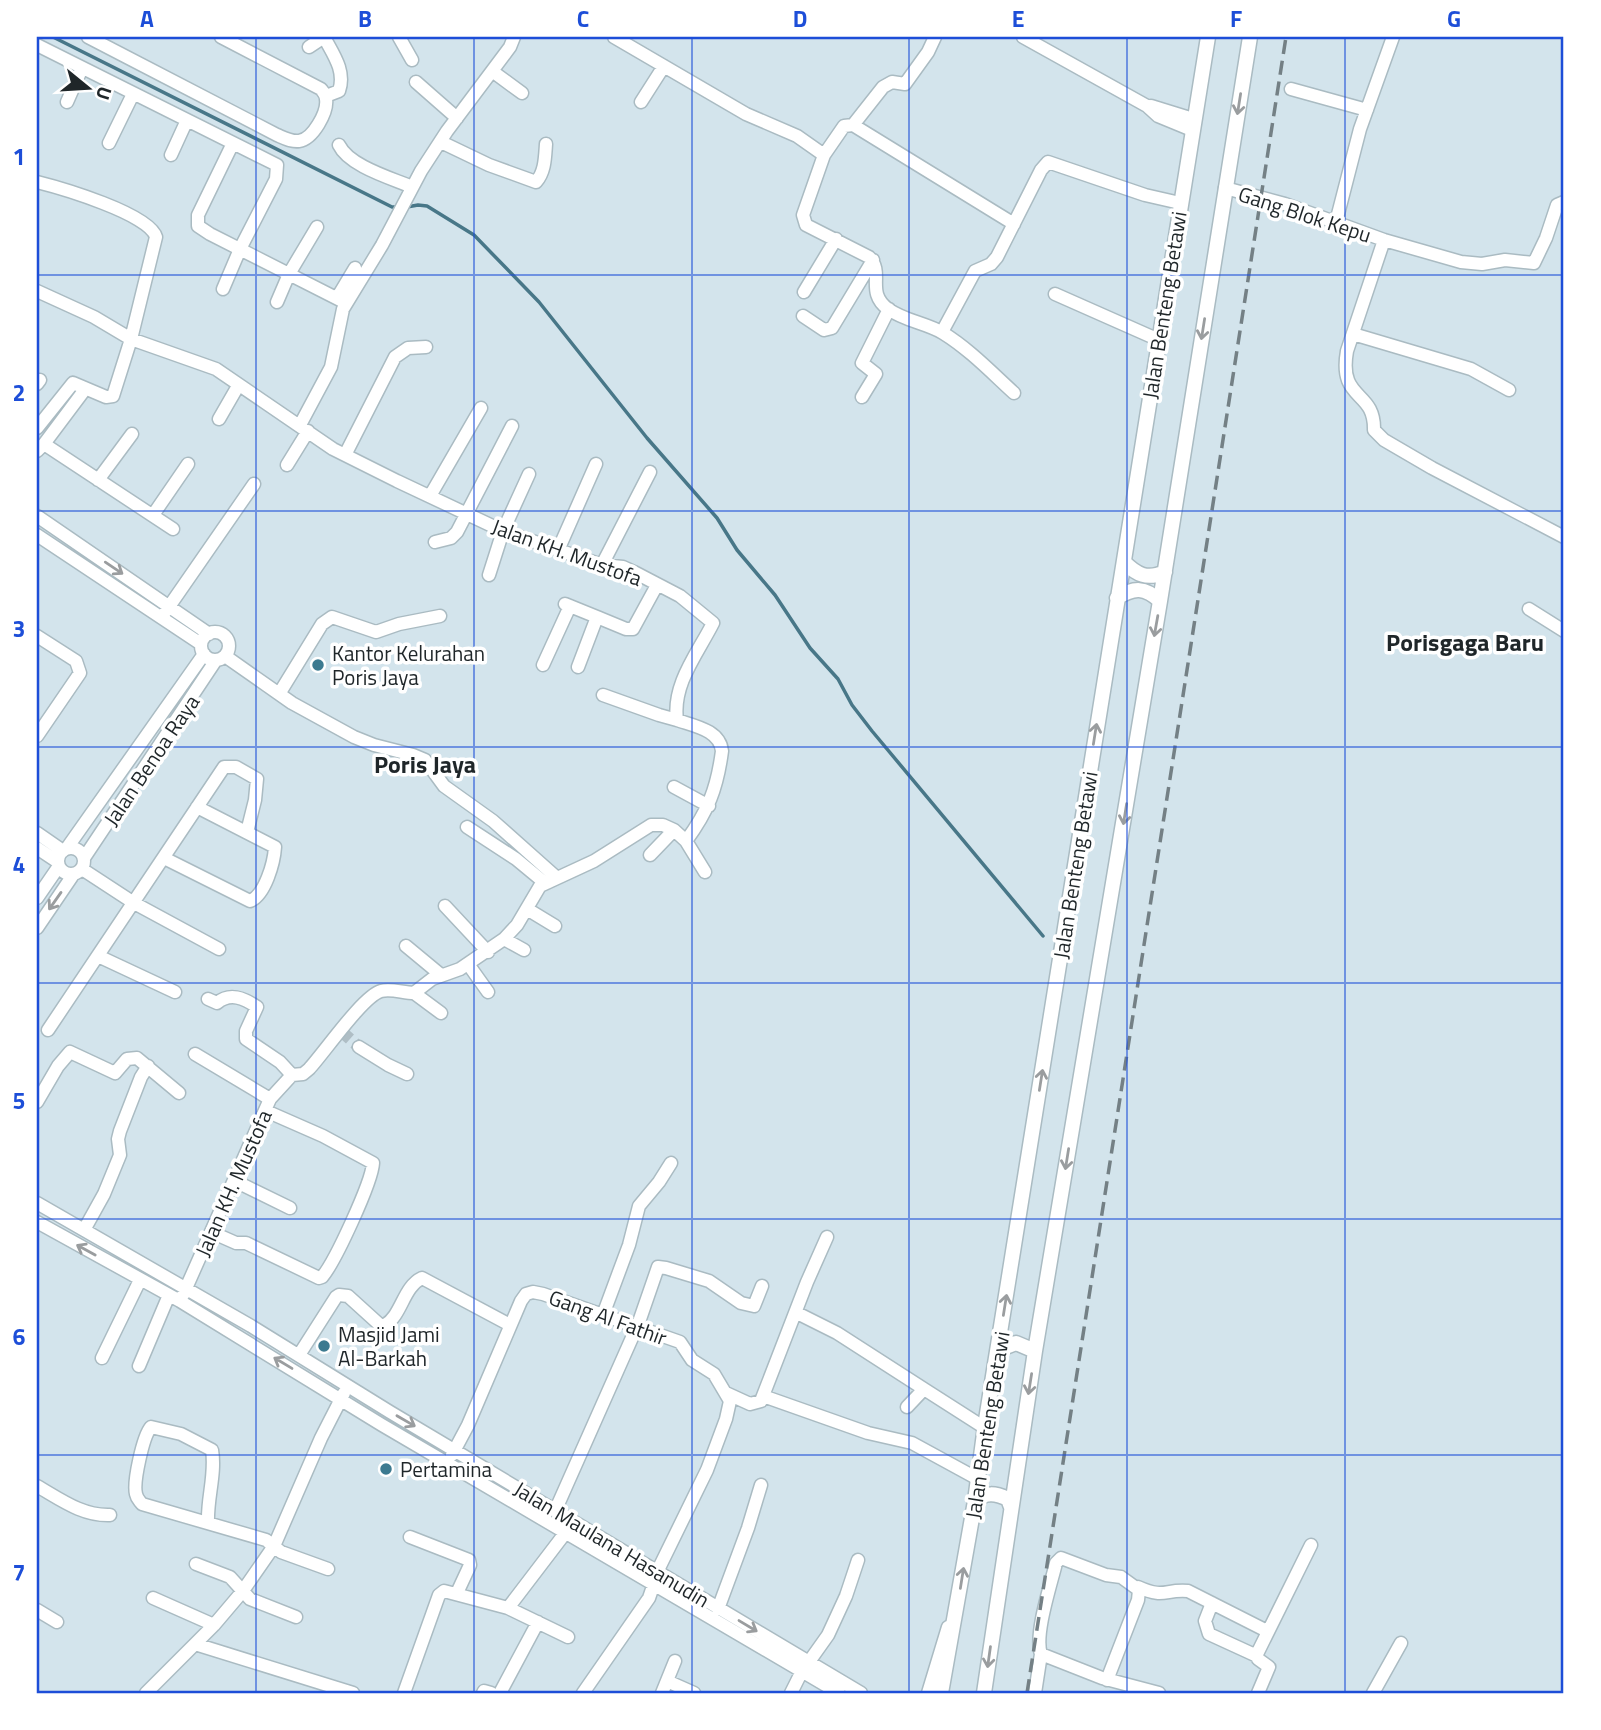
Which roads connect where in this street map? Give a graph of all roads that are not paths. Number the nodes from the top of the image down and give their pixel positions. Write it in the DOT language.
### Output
graph roads {
  1 [pos="89,37"];
  2 [pos="221,37"];
  3 [pos="324,37"];
  4 [pos="399,37"];
  5 [pos="514,37"];
  6 [pos="614,37"];
  7 [pos="934,37"];
  8 [pos="1023,37"];
  9 [pos="1208,37"];
  10 [pos="1250,37"];
  11 [pos="1393,37"];
  12 [pos="37,45"];
  13 [pos="309,47"];
  14 [pos="412,60"];
  15 [pos="664,66"];
  16 [pos="82,68"];
  17 [pos="492,71"];
  18 [pos="416,82"];
  19 [pos="1291,89"];
  20 [pos="522,93"];
  21 [pos="133,94"];
  22 [pos="326,96"];
  23 [pos="66,102"];
  24 [pos="641,102"];
  25 [pos="1367,110"];
  26 [pos="457,118"];
  27 [pos="187,120"];
  28 [pos="853,125"];
  29 [pos="1193,125"];
  30 [pos="441,142"];
  31 [pos="109,143"];
  32 [pos="233,143"];
  33 [pos="546,144"];
  34 [pos="339,145"];
  35 [pos="171,155"];
  36 [pos="824,155"];
  37 [pos="37,182"];
  38 [pos="412,187"];
  39 [pos="1225,188"];
  40 [pos="1564,202"];
  41 [pos="1180,203"];
  42 [pos="1336,222"];
  43 [pos="1014,224"];
  44 [pos="317,227"];
  45 [pos="836,239"];
  46 [pos="1384,240"];
  47 [pos="240,249"];
  48 [pos="873,260"];
  49 [pos="355,268"];
  50 [pos="289,274"];
  51 [pos="223,289"];
  52 [pos="37,291"];
  53 [pos="804,292"];
  54 [pos="1055,294"];
  55 [pos="342,301"];
  56 [pos="277,302"];
  57 [pos="889,309"];
  58 [pos="803,316"];
  59 [pos="942,332"];
  60 [pos="1353,334"];
  61 [pos="131,339"];
  62 [pos="1159,340"];
  63 [pos="426,346"];
  64 [pos="238,386"];
  65 [pos="1510,390"];
  66 [pos="83,392"];
  67 [pos="1014,393"];
  68 [pos="862,397"];
  69 [pos="481,408"];
  70 [pos="219,419"];
  71 [pos="512,426"];
  72 [pos="37,428"];
  73 [pos="304,428"];
  74 [pos="132,434"];
  75 [pos="40,447"];
  76 [pos="345,455"];
  77 [pos="188,464"];
  78 [pos="596,464"];
  79 [pos="287,465"];
  80 [pos="650,472"];
  81 [pos="529,474"];
  82 [pos="98,480"];
  83 [pos="254,484"];
  84 [pos="430,496"];
  85 [pos="465,514"];
  86 [pos="37,516"];
  87 [pos="153,516"];
  88 [pos="173,529"];
  89 [pos="503,531"];
  90 [pos="37,535"];
  91 [pos="1564,537"];
  92 [pos="435,542"];
  93 [pos="559,548"];
  94 [pos="86,549"];
  95 [pos="78,561"];
  96 [pos="602,565"];
  97 [pos="1127,565"];
  98 [pos="1160,574"];
  99 [pos="489,575"];
  100 [pos="657,585"];
  101 [pos="1121,595"];
  102 [pos="1156,598"];
  103 [pos="170,605"];
  104 [pos="1529,609"];
  105 [pos="440,616"];
  106 [pos="162,617"];
  107 [pos="597,617"];
  108 [pos="1564,631"];
  109 [pos="37,636"];
  110 [pos="211,650"];
  111 [pos="543,665"];
  112 [pos="578,667"];
  113 [pos="279,694"];
  114 [pos="603,695"];
  115 [pos="677,720"];
  116 [pos="37,736"];
  117 [pos="674,787"];
  118 [pos="709,806"];
  119 [pos="197,807"];
  120 [pos="467,827"];
  121 [pos="674,830"];
  122 [pos="247,832"];
  123 [pos="37,833"];
  124 [pos="686,841"];
  125 [pos="37,848"];
  126 [pos="650,855"];
  127 [pos="62,857"];
  128 [pos="164,858"];
  129 [pos="80,867"];
  130 [pos="705,872"];
  131 [pos="551,880"];
  132 [pos="37,898"];
  133 [pos="134,903"];
  134 [pos="445,906"];
  135 [pos="527,909"];
  136 [pos="555,926"];
  137 [pos="37,928"];
  138 [pos="504,939"];
  139 [pos="407,946"];
  140 [pos="219,949"];
  141 [pos="524,950"];
  142 [pos="488,952"];
  143 [pos="98,956"];
  144 [pos="468,964"];
  145 [pos="440,975"];
  146 [pos="174,992"];
  147 [pos="488,992"];
  148 [pos="414,993"];
  149 [pos="208,999"];
  150 [pos="441,1013"];
  151 [pos="48,1030"];
  152 [pos="359,1047"];
  153 [pos="195,1054"];
  154 [pos="148,1066"];
  155 [pos="407,1074"];
  156 [pos="292,1075"];
  157 [pos="180,1093"];
  158 [pos="37,1102"];
  159 [pos="268,1105"];
  160 [pos="671,1163"];
  161 [pos="235,1181"];
  162 [pos="43,1207"];
  163 [pos="290,1208"];
  164 [pos="88,1224"];
  165 [pos="38,1227"];
  166 [pos="211,1232"];
  167 [pos="827,1237"];
  168 [pos="141,1280"];
  169 [pos="188,1285"];
  170 [pos="762,1286"];
  171 [pos="175,1298"];
  172 [pos="797,1313"];
  173 [pos="603,1315"];
  174 [pos="510,1325"];
  175 [pos="635,1328"];
  176 [pos="998,1350"];
  177 [pos="1035,1351"];
  178 [pos="299,1355"];
  179 [pos="102,1359"];
  180 [pos="139,1366"];
  181 [pos="348,1385"];
  182 [pos="924,1390"];
  183 [pos="726,1393"];
  184 [pos="763,1396"];
  185 [pos="341,1399"];
  186 [pos="907,1407"];
  187 [pos="985,1428"];
  188 [pos="457,1444"];
  189 [pos="448,1463"];
  190 [pos="978,1479"];
  191 [pos="761,1485"];
  192 [pos="37,1486"];
  193 [pos="528,1493"];
  194 [pos="975,1501"];
  195 [pos="558,1505"];
  196 [pos="521,1506"];
  197 [pos="1011,1507"];
  198 [pos="110,1515"];
  199 [pos="208,1522"];
  200 [pos="566,1532"];
  201 [pos="410,1537"];
  202 [pos="1311,1545"];
  203 [pos="274,1546"];
  204 [pos="858,1560"];
  205 [pos="196,1564"];
  206 [pos="661,1565"];
  207 [pos="328,1569"];
  208 [pos="653,1586"];
  209 [pos="1138,1587"];
  210 [pos="242,1592"];
  211 [pos="457,1593"];
  212 [pos="153,1598"];
  213 [pos="958,1603"];
  214 [pos="1212,1603"];
  215 [pos="508,1608"];
  216 [pos="718,1609"];
  217 [pos="37,1610"];
  218 [pos="296,1618"];
  219 [pos="57,1622"];
  220 [pos="538,1622"];
  221 [pos="214,1625"];
  222 [pos="1267,1632"];
  223 [pos="568,1637"];
  224 [pos="1401,1643"];
  225 [pos="195,1644"];
  226 [pos="1041,1654"];
  227 [pos="1257,1656"];
  228 [pos="675,1661"];
  229 [pos="805,1668"];
  230 [pos="1107,1679"];
  231 [pos="665,1687"];
  232 [pos="152,1692"];
  233 [pos="353,1693"];
  234 [pos="404,1693"];
  235 [pos="483,1693"];
  236 [pos="491,1693"];
  237 [pos="500,1693"];
  238 [pos="583,1693"];
  239 [pos="694,1693"];
  240 [pos="791,1693"];
  241 [pos="839,1693"];
  242 [pos="861,1693"];
  243 [pos="928,1693"];
  244 [pos="941,1693"];
  245 [pos="984,1693"];
  246 [pos="1035,1693"];
  247 [pos="1159,1693"];
  248 [pos="1258,1693"];
  249 [pos="1373,1693"];
  1 -- 22 [label="street"];
  2 -- 22 [label="street"];
  3 -- 13 [label="street"];
  3 -- 22 [label="street"];
  4 -- 14 [label="street"];
  5 -- 17 [label="street"];
  6 -- 15 [label="street"];
  7 -- 28 [label="street"];
  8 -- 29 [label="street"];
  9 -- 29 [label="main road, Jalan Benteng Betawi"];
  10 -- 39 [label="main road, Jalan Benteng Betawi, one-way"];
  11 -- 25 [label="street"];
  12 -- 16 [label="street"];
  15 -- 24 [label="street"];
  15 -- 36 [label="street"];
  16 -- 21 [label="street"];
  16 -- 23 [label="street"];
  17 -- 20 [label="street"];
  17 -- 26 [label="street"];
  18 -- 26 [label="street"];
  19 -- 25 [label="street"];
  21 -- 27 [label="street"];
  21 -- 31 [label="street"];
  25 -- 42 [label="street"];
  26 -- 30 [label="street"];
  27 -- 32 [label="street"];
  27 -- 35 [label="street"];
  28 -- 36 [label="street"];
  28 -- 43 [label="street"];
  29 -- 41 [label="main road, Jalan Benteng Betawi"];
  30 -- 33 [label="street"];
  30 -- 38 [label="street"];
  32 -- 47 [label="street"];
  32 -- 47 [label="street"];
  34 -- 38 [label="street"];
  36 -- 45 [label="street"];
  37 -- 61 [label="street"];
  38 -- 55 [label="street"];
  39 -- 42 [label="street, Gang Blok Kepu"];
  39 -- 98 [label="main road, Jalan Benteng Betawi, one-way"];
  40 -- 46 [label="street, Gang Blok Kepu"];
  41 -- 43 [label="street"];
  41 -- 62 [label="main road, Jalan Benteng Betawi"];
  42 -- 46 [label="street, Gang Blok Kepu"];
  43 -- 59 [label="street"];
  44 -- 50 [label="street"];
  45 -- 48 [label="street"];
  45 -- 53 [label="street"];
  46 -- 60 [label="street"];
  47 -- 50 [label="street"];
  47 -- 51 [label="street"];
  48 -- 57 [label="street"];
  48 -- 58 [label="street"];
  49 -- 55 [label="street"];
  50 -- 55 [label="street"];
  50 -- 56 [label="street"];
  52 -- 61 [label="street, Jalan KH. Mustofa"];
  54 -- 62 [label="street"];
  55 -- 73 [label="street"];
  57 -- 59 [label="street"];
  57 -- 68 [label="street"];
  59 -- 67 [label="street"];
  60 -- 65 [label="street"];
  60 -- 91 [label="street"];
  61 -- 64 [label="street, Jalan KH. Mustofa"];
  61 -- 72 [label="street"];
  62 -- 97 [label="main road, Jalan Benteng Betawi"];
  63 -- 76 [label="street"];
  64 -- 70 [label="street"];
  64 -- 73 [label="street, Jalan KH. Mustofa"];
  66 -- 75 [label="street"];
  69 -- 84 [label="street"];
  71 -- 85 [label="street"];
  73 -- 76 [label="street, Jalan KH. Mustofa"];
  73 -- 79 [label="street"];
  74 -- 82 [label="street"];
  75 -- 82 [label="street"];
  76 -- 84 [label="street, Jalan KH. Mustofa"];
  77 -- 87 [label="street"];
  78 -- 93 [label="street"];
  80 -- 96 [label="street"];
  81 -- 89 [label="street"];
  82 -- 87 [label="street"];
  83 -- 103 [label="street"];
  84 -- 85 [label="street, Jalan KH. Mustofa"];
  85 -- 89 [label="street, Jalan KH. Mustofa"];
  85 -- 92 [label="street"];
  86 -- 94 [label="street"];
  87 -- 88 [label="street"];
  89 -- 93 [label="street, Jalan KH. Mustofa"];
  89 -- 99 [label="street"];
  90 -- 95 [label="street"];
  93 -- 96 [label="street, Jalan KH. Mustofa"];
  94 -- 95 [label="street"];
  94 -- 103 [label="street, one-way"];
  95 -- 106 [label="street"];
  96 -- 100 [label="street, Jalan KH. Mustofa"];
  97 -- 98 [label="main road"];
  97 -- 101 [label="main road, Jalan Benteng Betawi"];
  98 -- 102 [label="main road, Jalan Benteng Betawi"];
  100 -- 107 [label="street"];
  100 -- 115 [label="street, Jalan KH. Mustofa"];
  101 -- 102 [label="main road"];
  176 -- 101 [label="main road, Jalan Benteng Betawi, one-way"];
  102 -- 177 [label="main road, Jalan Benteng Betawi, one-way"];
  103 -- 106 [label="street"];
  103 -- 110 [label="street"];
  104 -- 108 [label="street"];
  105 -- 113 [label="street"];
  106 -- 110 [label="street"];
  107 -- 111 [label="street"];
  107 -- 112 [label="street"];
  109 -- 116 [label="street"];
  110 -- 113 [label="street"];
  110 -- 127 [label="street, Jalan Benoa Raya"];
  110 -- 129 [label="street, Jalan Benoa Raya"];
  113 -- 131 [label="street"];
  114 -- 115 [label="street"];
  115 -- 118 [label="street"];
  117 -- 118 [label="street"];
  118 -- 124 [label="street"];
  119 -- 122 [label="street"];
  119 -- 122 [label="street"];
  119 -- 128 [label="street"];
  120 -- 131 [label="street"];
  121 -- 124 [label="street"];
  121 -- 126 [label="street"];
  121 -- 131 [label="street"];
  122 -- 128 [label="street"];
  123 -- 127 [label="street"];
  124 -- 130 [label="street"];
  125 -- 127 [label="street"];
  127 -- 129 [label="street"];
  127 -- 129 [label="street"];
  127 -- 132 [label="street, Jalan Benoa Raya"];
  128 -- 133 [label="street"];
  129 -- 133 [label="street"];
  129 -- 137 [label="street, Jalan Benoa Raya, one-way"];
  131 -- 135 [label="street"];
  133 -- 140 [label="street"];
  133 -- 143 [label="street"];
  134 -- 142 [label="street"];
  135 -- 136 [label="street"];
  135 -- 138 [label="street"];
  138 -- 141 [label="street"];
  138 -- 142 [label="street"];
  139 -- 145 [label="street"];
  142 -- 144 [label="street"];
  143 -- 146 [label="street"];
  143 -- 151 [label="street"];
  144 -- 145 [label="street"];
  144 -- 147 [label="street"];
  145 -- 148 [label="street"];
  148 -- 150 [label="street"];
  148 -- 156 [label="street, Jalan KH. Mustofa"];
  149 -- 156 [label="street"];
  152 -- 155 [label="street"];
  153 -- 159 [label="street"];
  154 -- 157 [label="street"];
  154 -- 158 [label="street"];
  154 -- 164 [label="street"];
  156 -- 159 [label="street, Jalan KH. Mustofa"];
  159 -- 161 [label="street, Jalan KH. Mustofa"];
  159 -- 166 [label="street"];
  160 -- 173 [label="street"];
  161 -- 163 [label="street"];
  161 -- 166 [label="street, Jalan KH. Mustofa"];
  162 -- 164 [label="street, Jalan Maulana Hasanudin"];
  162 -- 165 [label="street"];
  164 -- 169 [label="street, Jalan Maulana Hasanudin"];
  168 -- 165 [label="street, Jalan Maulana Hasanudin, one-way"];
  166 -- 169 [label="street, Jalan KH. Mustofa"];
  167 -- 172 [label="street"];
  168 -- 171 [label="street, Jalan Maulana Hasanudin"];
  168 -- 179 [label="street"];
  169 -- 171 [label="street, Jalan KH. Mustofa"];
  169 -- 178 [label="street, Jalan Maulana Hasanudin"];
  170 -- 175 [label="street"];
  171 -- 180 [label="street, Jalan KH. Mustofa"];
  185 -- 171 [label="street, Jalan Maulana Hasanudin, one-way"];
  172 -- 182 [label="street"];
  172 -- 184 [label="street"];
  173 -- 174 [label="street, Gang Al Fathir"];
  173 -- 175 [label="street, Gang Al Fathir"];
  174 -- 178 [label="street"];
  174 -- 188 [label="street, Gang Al Fathir"];
  175 -- 183 [label="street, Gang Al Fathir"];
  175 -- 195 [label="street"];
  176 -- 177 [label="main road"];
  176 -- 187 [label="main road, Jalan Benteng Betawi"];
  177 -- 197 [label="main road, Jalan Benteng Betawi, one-way"];
  178 -- 181 [label="street, Jalan Maulana Hasanudin"];
  181 -- 185 [label="street"];
  181 -- 188 [label="street, Jalan Maulana Hasanudin, one-way"];
  182 -- 186 [label="street"];
  182 -- 187 [label="street"];
  183 -- 184 [label="street"];
  183 -- 206 [label="street"];
  184 -- 190 [label="street"];
  185 -- 189 [label="street, Jalan Maulana Hasanudin"];
  185 -- 203 [label="street"];
  187 -- 190 [label="main road, Jalan Benteng Betawi"];
  188 -- 189 [label="street, Gang Al Fathir"];
  188 -- 193 [label="street, Jalan Maulana Hasanudin"];
  189 -- 196 [label="street, Jalan Maulana Hasanudin"];
  190 -- 194 [label="main road, Jalan Benteng Betawi"];
  191 -- 216 [label="street"];
  192 -- 198 [label="street"];
  193 -- 195 [label="street, Jalan Maulana Hasanudin"];
  193 -- 196 [label="street"];
  194 -- 197 [label="main road"];
  213 -- 194 [label="main road, Jalan Benteng Betawi, one-way"];
  195 -- 206 [label="street, Jalan Maulana Hasanudin"];
  196 -- 200 [label="street, Jalan Maulana Hasanudin"];
  197 -- 245 [label="main road, Jalan Benteng Betawi, one-way"];
  199 -- 199 [label="street"];
  199 -- 203 [label="street"];
  200 -- 208 [label="street, Jalan Maulana Hasanudin"];
  200 -- 215 [label="street"];
  201 -- 211 [label="street"];
  202 -- 222 [label="street"];
  203 -- 207 [label="street"];
  203 -- 210 [label="street"];
  204 -- 229 [label="street"];
  205 -- 210 [label="street"];
  206 -- 208 [label="street"];
  206 -- 216 [label="street, Jalan Maulana Hasanudin"];
  208 -- 229 [label="street, Jalan Maulana Hasanudin"];
  208 -- 238 [label="street"];
  209 -- 214 [label="street"];
  209 -- 226 [label="street"];
  209 -- 230 [label="street"];
  210 -- 218 [label="street"];
  210 -- 221 [label="street"];
  211 -- 215 [label="street"];
  211 -- 234 [label="street"];
  212 -- 221 [label="street"];
  213 -- 243 [label="street"];
  213 -- 244 [label="main road, Jalan Benteng Betawi"];
  214 -- 222 [label="street"];
  214 -- 227 [label="street"];
  215 -- 220 [label="street"];
  216 -- 229 [label="street, Jalan Maulana Hasanudin, one-way"];
  217 -- 219 [label="street"];
  220 -- 223 [label="street"];
  220 -- 237 [label="street"];
  221 -- 225 [label="street"];
  222 -- 227 [label="street"];
  224 -- 249 [label="street"];
  225 -- 232 [label="street"];
  225 -- 233 [label="street"];
  226 -- 230 [label="street"];
  226 -- 246 [label="street"];
  227 -- 248 [label="street"];
  228 -- 231 [label="street"];
  229 -- 240 [label="street"];
  229 -- 241 [label="street, Jalan Maulana Hasanudin"];
  229 -- 242 [label="street, Jalan Maulana Hasanudin"];
  230 -- 247 [label="street"];
  231 -- 239 [label="street"];
  235 -- 236 [label="street"];
}
